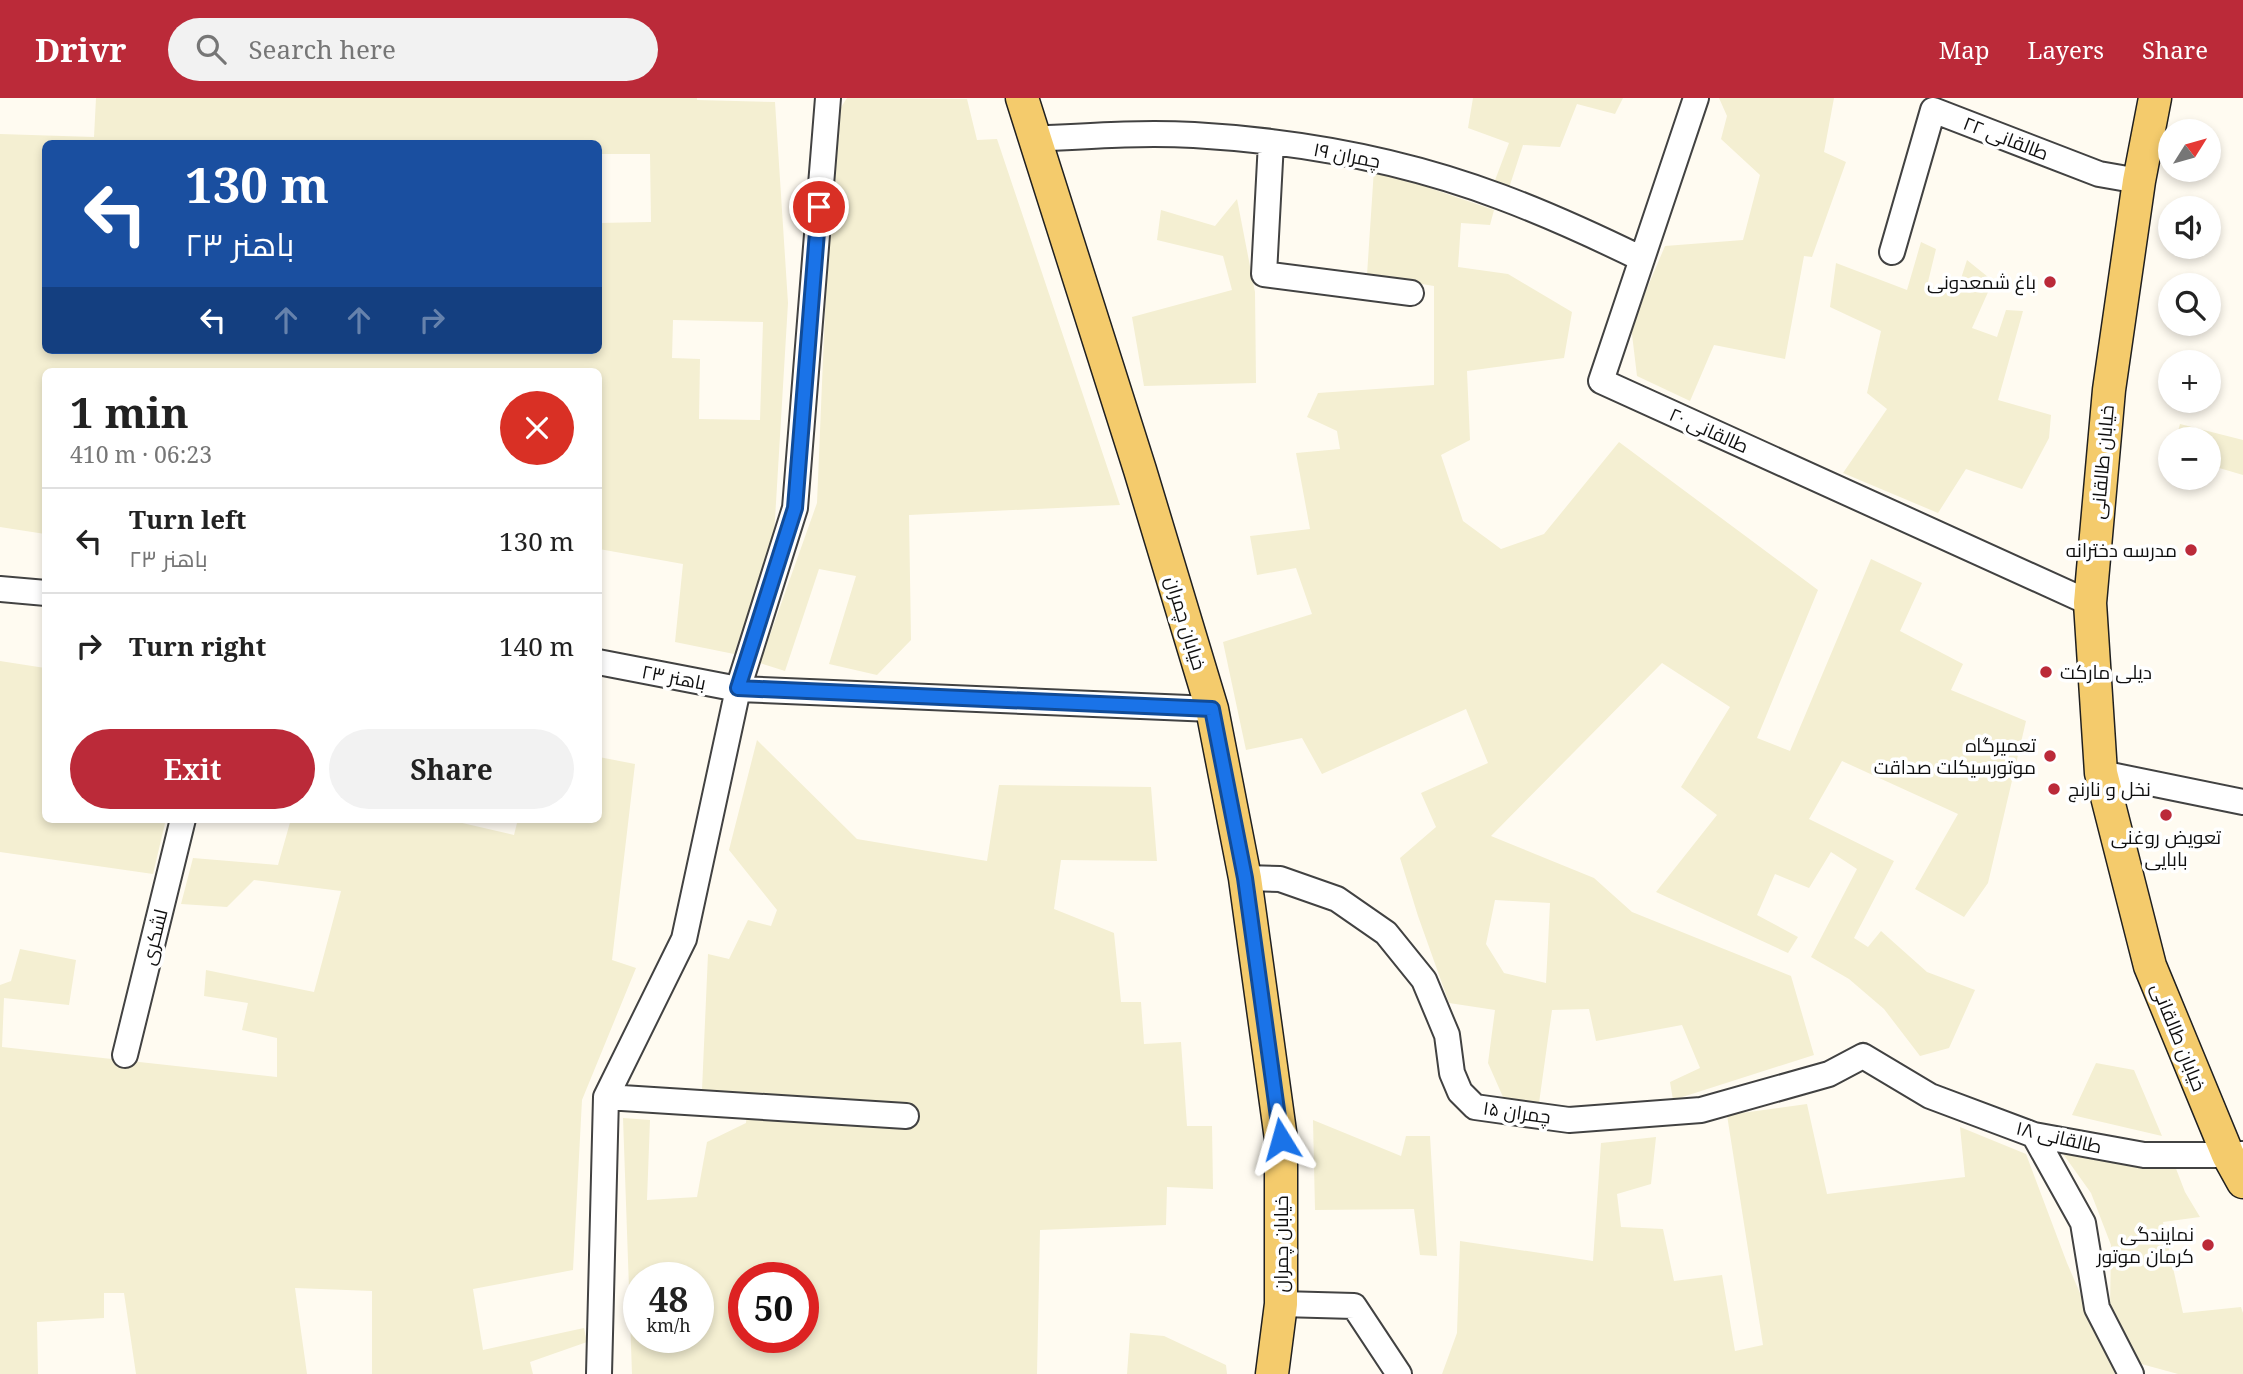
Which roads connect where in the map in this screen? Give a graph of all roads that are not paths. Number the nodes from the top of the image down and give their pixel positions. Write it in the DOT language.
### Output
graph roads {
  1 [pos="828,98"];
  2 [pos="1022,98"];
  3 [pos="1696,98"];
  4 [pos="2155,98"];
  5 [pos="1035,139"];
  6 [pos="1271,142"];
  7 [pos="2139,181"];
  8 [pos="1892,252"];
  9 [pos="1642,259"];
  10 [pos="1411,293"];
  11 [pos="0,589"];
  12 [pos="42,593"];
  13 [pos="2090,603"];
  14 [pos="602,663"];
  15 [pos="738,688"];
  16 [pos="1212,709"];
  17 [pos="2101,773"];
  18 [pos="2243,802"];
  19 [pos="182,823"];
  20 [pos="1245,878"];
  21 [pos="125,1055"];
  22 [pos="1863,1056"];
  23 [pos="606,1097"];
  24 [pos="906,1116"];
  25 [pos="2034,1135"];
  26 [pos="2238,1164"];
  27 [pos="1281,1304"];
  28 [pos="599,1374"];
  29 [pos="1272,1374"];
  30 [pos="1399,1374"];
  31 [pos="2131,1374"];
  1 -- 15 [label="street"];
  2 -- 5 [label="main road, خیابان چمران"];
  3 -- 9 [label="street, طالقانی ۲۰"];
  4 -- 7 [label="main road, خیابان طالقانی"];
  5 -- 6 [label="street, چمران ۱۹"];
  5 -- 16 [label="main road, خیابان چمران"];
  6 -- 9 [label="street, چمران ۱۹"];
  6 -- 10 [label="street"];
  7 -- 8 [label="street, طالقانی ۲۲"];
  7 -- 13 [label="main road, خیابان طالقانی"];
  9 -- 13 [label="street, طالقانی ۲۰"];
  11 -- 12 [label="street"];
  13 -- 17 [label="main road, خیابان طالقانی"];
  14 -- 15 [label="street, باهنر ۲۳"];
  15 -- 16 [label="street, باهنر ۲۳"];
  15 -- 23 [label="street"];
  16 -- 20 [label="main road, خیابان چمران"];
  17 -- 18 [label="street"];
  17 -- 26 [label="main road, خیابان طالقانی"];
  19 -- 21 [label="street, لشکری"];
  20 -- 22 [label="street, چمران ۱۵"];
  20 -- 27 [label="main road, خیابان چمران"];
  22 -- 25 [label="street, طالقانی ۱۸"];
  23 -- 24 [label="street"];
  23 -- 28 [label="street"];
  25 -- 26 [label="street, طالقانی ۱۸"];
  25 -- 31 [label="street"];
  27 -- 29 [label="main road, خیابان چمران"];
  27 -- 30 [label="street"];
}
